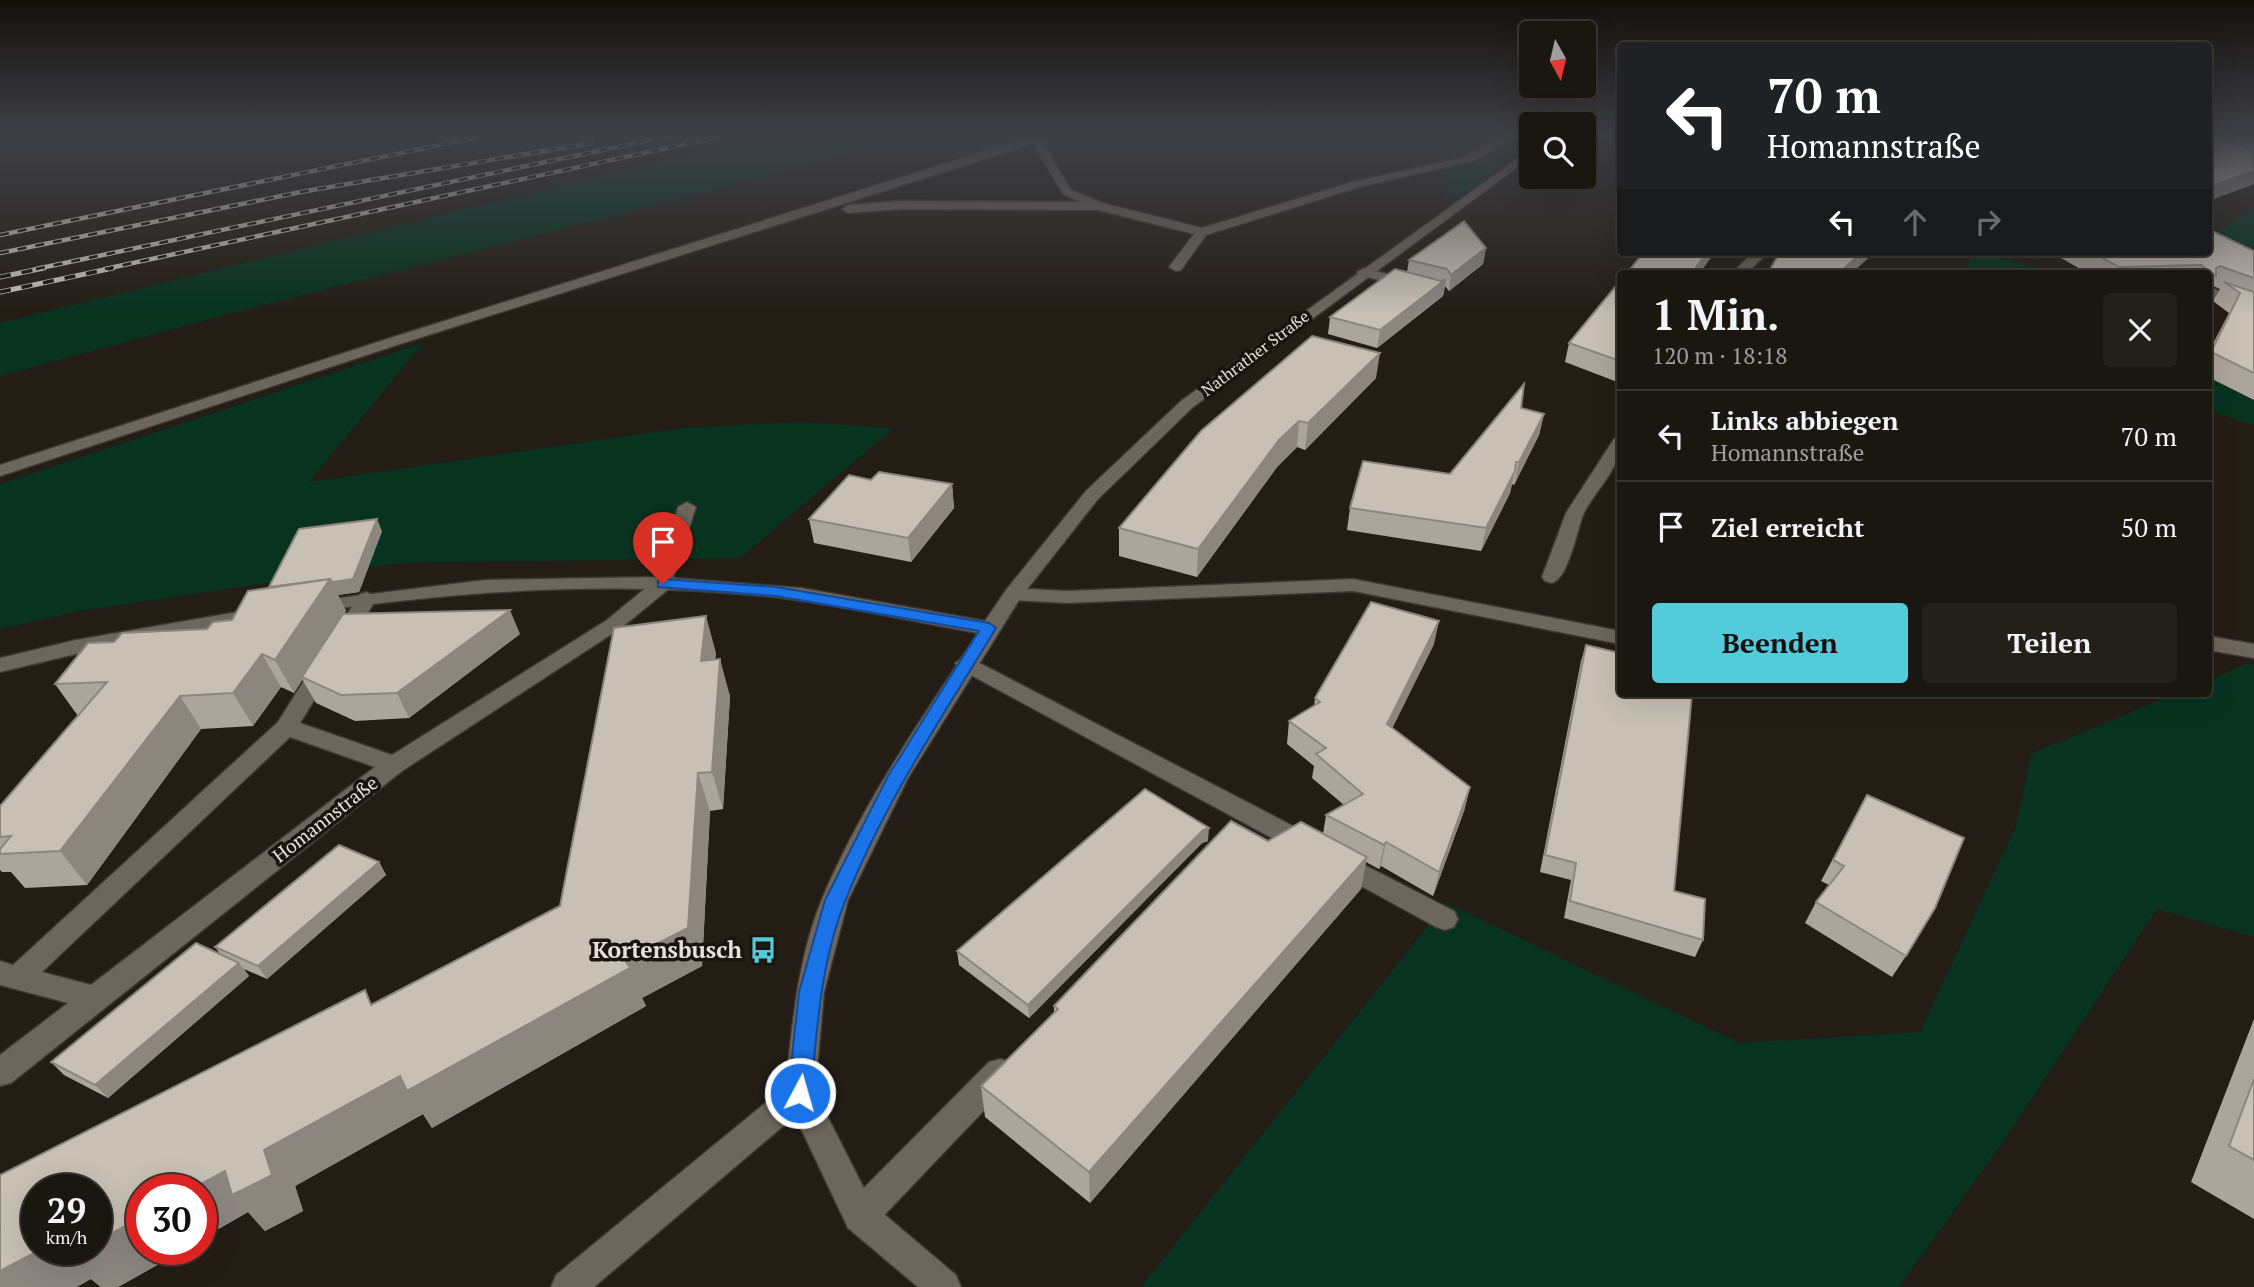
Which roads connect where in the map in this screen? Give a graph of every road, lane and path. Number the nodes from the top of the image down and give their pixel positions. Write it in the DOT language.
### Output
graph roads {
  1 [pos="868,194"];
  2 [pos="1073,194"];
  3 [pos="1324,194"];
  4 [pos="1472,194"];
  5 [pos="1098,206"];
  6 [pos="802,216"];
  7 [pos="1202,232"];
  8 [pos="1758,256"];
  9 [pos="1176,267"];
  10 [pos="1742,270"];
  11 [pos="1364,272"];
  12 [pos="1426,288"];
  13 [pos="2212,292"];
  14 [pos="2254,308"];
  15 [pos="1617,448"];
  16 [pos="0,471"];
  17 [pos="687,507"];
  18 [pos="1552,577"];
  19 [pos="663,584"];
  20 [pos="1013,594"];
  21 [pos="367,598"];
  22 [pos="989,628"];
  23 [pos="1617,637"];
  24 [pos="2212,644"];
  25 [pos="2254,651"];
  26 [pos="967,663"];
  27 [pos="0,665"];
  28 [pos="286,727"];
  29 [pos="394,765"];
  30 [pos="1445,919"];
  31 [pos="9,975"];
  32 [pos="94,998"];
  33 [pos="1022,1049"];
  34 [pos="0,1073"];
  35 [pos="800,1093"];
  36 [pos="860,1216"];
  37 [pos="568,1287"];
  38 [pos="944,1287"];
  1 -- 6 [label="street"];
  2 -- 5 [label="street"];
  3 -- 7 [label="street"];
  4 -- 11 [label="street, Nathrather Straße"];
  5 -- 6 [label="street"];
  5 -- 7 [label="street"];
  6 -- 16 [label="street"];
  7 -- 9 [label="street"];
  8 -- 10 [label="street"];
  11 -- 12 [label="street"];
  11 -- 20 [label="street, Nathrather Straße"];
  13 -- 14 [label="street"];
  15 -- 18 [label="street"];
  17 -- 19 [label="street"];
  19 -- 21 [label="street"];
  19 -- 22 [label="street"];
  19 -- 29 [label="street, Homannstraße"];
  20 -- 22 [label="street, Nathrather Straße"];
  20 -- 23 [label="street"];
  21 -- 27 [label="street"];
  21 -- 28 [label="street"];
  22 -- 26 [label="street, Nathrather Straße"];
  24 -- 25 [label="street"];
  26 -- 30 [label="street"];
  26 -- 35 [label="street, Nathrather Straße"];
  28 -- 29 [label="street"];
  28 -- 31 [label="street"];
  29 -- 32 [label="street, Homannstraße"];
  31 -- 32 [label="street"];
  32 -- 34 [label="street, Homannstraße"];
  33 -- 36 [label="street"];
  35 -- 36 [label="street"];
  35 -- 37 [label="street"];
  36 -- 38 [label="street"];
}
